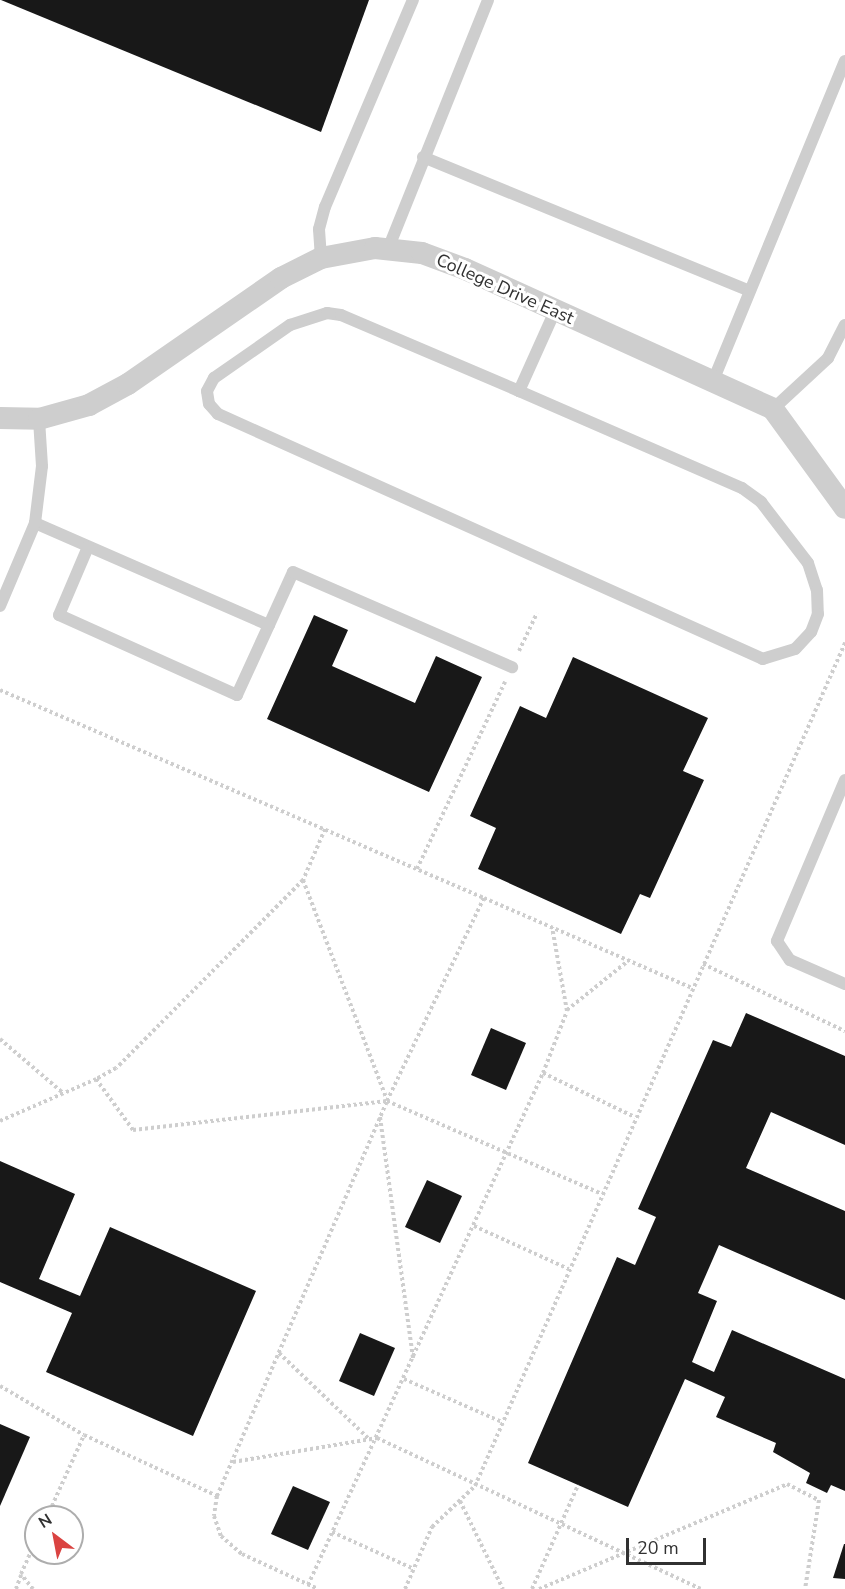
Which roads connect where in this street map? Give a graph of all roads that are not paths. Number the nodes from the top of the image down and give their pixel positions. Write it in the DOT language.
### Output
graph roads {
  1 [pos="413,0"];
  2 [pos="488,0"];
  3 [pos="845,61"];
  4 [pos="423,157"];
  5 [pos="388,249"];
  6 [pos="321,258"];
  7 [pos="749,291"];
  8 [pos="555,311"];
  9 [pos="845,325"];
  10 [pos="713,381"];
  11 [pos="519,391"];
  12 [pos="773,409"];
  13 [pos="0,418"];
  14 [pos="39,419"];
  15 [pos="843,501"];
  16 [pos="35,523"];
  17 [pos="88,547"];
  18 [pos="1,601"];
  19 [pos="269,625"];
  20 [pos="512,667"];
  21 [pos="845,780"];
  22 [pos="845,984"];
  1 -- 6 [label="lane"];
  2 -- 4 [label="lane"];
  3 -- 7 [label="lane"];
  4 -- 5 [label="lane"];
  4 -- 7 [label="lane"];
  5 -- 6 [label="street, College Drive East"];
  5 -- 8 [label="street, College Drive East"];
  6 -- 14 [label="street, College Drive East"];
  7 -- 10 [label="lane"];
  8 -- 10 [label="street, College Drive East"];
  8 -- 11 [label="lane"];
  9 -- 12 [label="lane"];
  10 -- 12 [label="street, College Drive East"];
  11 -- 11 [label="lane"];
  12 -- 15 [label="street, College Drive East"];
  13 -- 14 [label="street, College Drive East"];
  14 -- 16 [label="lane"];
  16 -- 17 [label="lane"];
  16 -- 18 [label="lane"];
  17 -- 19 [label="lane"];
  17 -- 19 [label="lane"];
  19 -- 20 [label="lane"];
  21 -- 22 [label="lane"];
}
